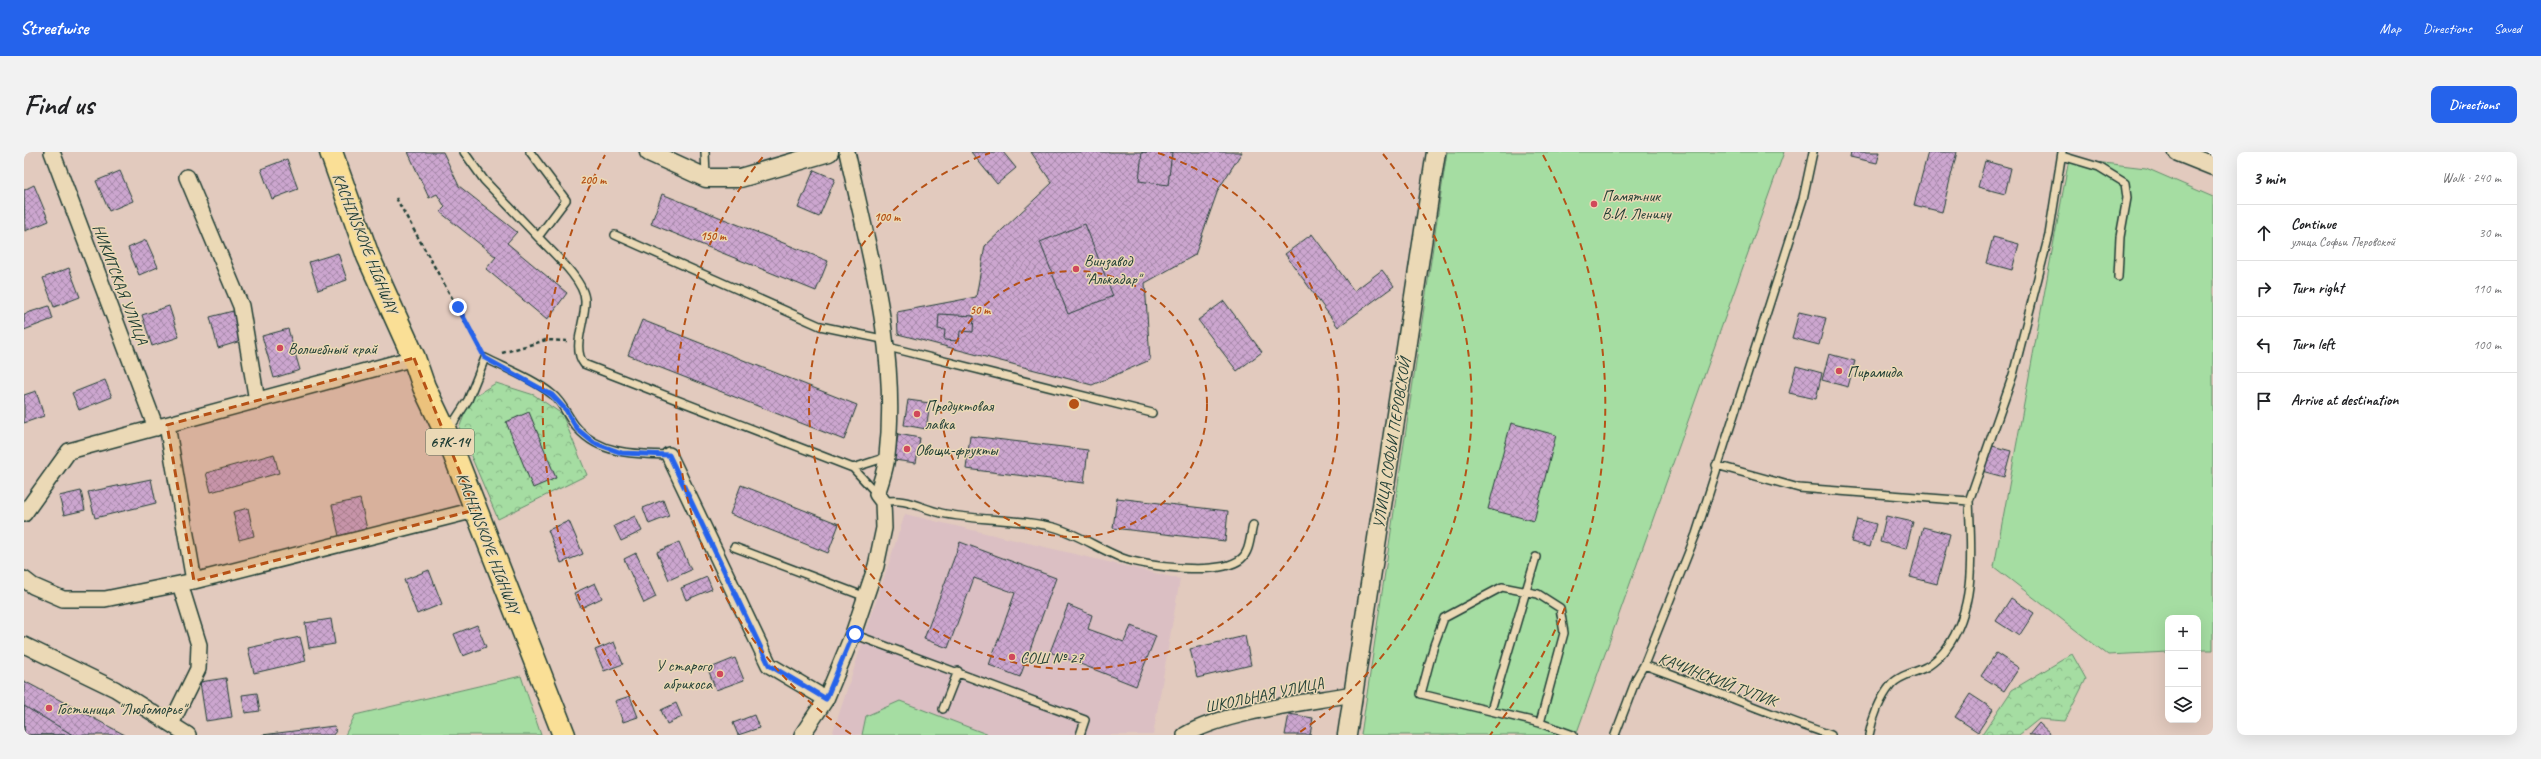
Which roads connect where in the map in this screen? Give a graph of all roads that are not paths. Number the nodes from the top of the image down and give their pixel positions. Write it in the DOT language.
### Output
graph roads {
  1 [pos="52,152"];
  2 [pos="331,152"];
  3 [pos="464,152"];
  4 [pos="530,152"];
  5 [pos="649,152"];
  6 [pos="705,152"];
  7 [pos="829,152"];
  8 [pos="847,152"];
  9 [pos="1436,152"];
  10 [pos="1813,152"];
  11 [pos="2178,152"];
  12 [pos="2062,154"];
  13 [pos="2213,166"];
  14 [pos="187,177"];
  15 [pos="706,178"];
  16 [pos="615,235"];
  17 [pos="538,237"];
  18 [pos="2118,278"];
  19 [pos="887,344"];
  20 [pos="414,358"];
  21 [pos="257,401"];
  22 [pos="1152,413"];
  23 [pos="162,427"];
  24 [pos="446,434"];
  25 [pos="669,455"];
  26 [pos="887,457"];
  27 [pos="1716,465"];
  28 [pos="853,468"];
  29 [pos="880,498"];
  30 [pos="1969,501"];
  31 [pos="475,510"];
  32 [pos="24,514"];
  33 [pos="1253,525"];
  34 [pos="734,547"];
  35 [pos="1536,557"];
  36 [pos="24,579"];
  37 [pos="187,583"];
  38 [pos="866,597"];
  39 [pos="853,634"];
  40 [pos="24,645"];
  41 [pos="1644,665"];
  42 [pos="958,672"];
  43 [pos="1353,694"];
  44 [pos="826,699"];
  45 [pos="943,709"];
  46 [pos="1490,710"];
  47 [pos="1540,723"];
  48 [pos="171,724"];
  49 [pos="188,735"];
  50 [pos="564,735"];
  51 [pos="802,735"];
  52 [pos="1080,735"];
  53 [pos="1185,735"];
  54 [pos="1347,735"];
  55 [pos="1573,735"];
  56 [pos="1615,735"];
  57 [pos="1831,735"];
  58 [pos="1869,735"];
  1 -- 23 [label="street, НИКИТСКАЯ УЛИЦА"];
  2 -- 20 [label="main road, KACHINSKOYE HIGHWAY / 67К-14"];
  3 -- 17 [label="lane"];
  4 -- 17 [label="lane"];
  5 -- 15 [label="street"];
  6 -- 15 [label="lane"];
  7 -- 15 [label="street"];
  8 -- 19 [label="street"];
  9 -- 43 [label="street, УЛИЦА СОФЬИ ПЕРОВСКОЙ"];
  10 -- 27 [label="lane"];
  11 -- 13 [label="street"];
  12 -- 18 [label="lane"];
  12 -- 30 [label="lane"];
  14 -- 21 [label="street"];
  16 -- 19 [label="lane"];
  17 -- 28 [label="lane"];
  19 -- 22 [label="lane"];
  19 -- 26 [label="street"];
  20 -- 21 [label="street"];
  20 -- 24 [label="main road, KACHINSKOYE HIGHWAY / 67К-14"];
  21 -- 23 [label="street"];
  23 -- 32 [label="street"];
  23 -- 37 [label="street, НИКИТСКАЯ УЛИЦА"];
  24 -- 25 [label="lane"];
  24 -- 31 [label="main road, KACHINSKOYE HIGHWAY / 67К-14"];
  25 -- 44 [label="street"];
  26 -- 28 [label="lane"];
  26 -- 29 [label="street"];
  27 -- 30 [label="lane"];
  27 -- 41 [label="lane"];
  28 -- 29 [label="lane"];
  29 -- 33 [label="lane"];
  29 -- 38 [label="street"];
  30 -- 58 [label="lane"];
  31 -- 37 [label="street"];
  31 -- 50 [label="main road, KACHINSKOYE HIGHWAY / 67К-14"];
  34 -- 38 [label="lane"];
  35 -- 46 [label="lane"];
  36 -- 37 [label="street"];
  37 -- 48 [label="street, НИКИТСКАЯ УЛИЦА"];
  38 -- 39 [label="street"];
  39 -- 42 [label="lane"];
  39 -- 44 [label="street"];
  40 -- 48 [label="street"];
  41 -- 56 [label="lane, КАЧИНСКИЙ ТУПИК"];
  41 -- 57 [label="lane, КАЧИНСКИЙ ТУПИК"];
  42 -- 45 [label="lane"];
  42 -- 52 [label="lane"];
  43 -- 53 [label="street, ШКОЛЬНАЯ УЛИЦА"];
  43 -- 54 [label="street, УЛИЦА СОФЬИ ПЕРОВСКОЙ"];
  44 -- 51 [label="street"];
  46 -- 47 [label="lane"];
  46 -- 47 [label="lane"];
  47 -- 55 [label="lane"];
  48 -- 49 [label="street"];
}
